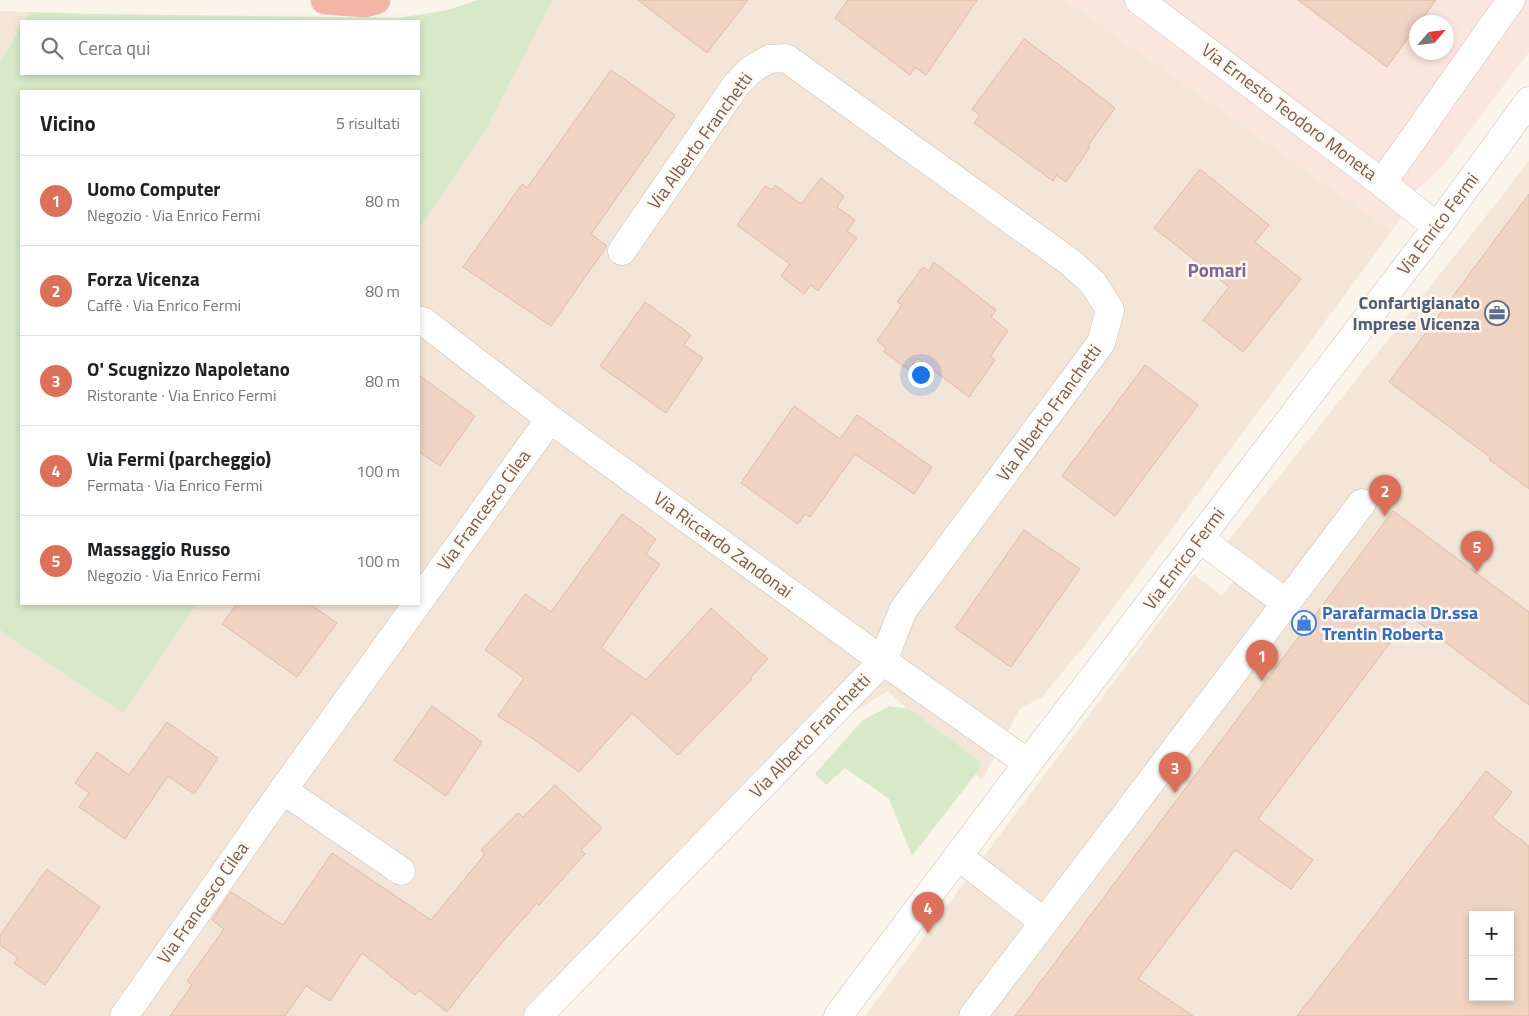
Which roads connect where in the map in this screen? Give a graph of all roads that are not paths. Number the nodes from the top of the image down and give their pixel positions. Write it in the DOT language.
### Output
graph roads {
  1 [pos="324,0"];
  2 [pos="376,0"];
  3 [pos="1139,0"];
  4 [pos="1511,0"];
  5 [pos="1529,101"];
  6 [pos="1382,183"];
  7 [pos="1436,227"];
  8 [pos="622,251"];
  9 [pos="424,321"];
  10 [pos="550,419"];
  11 [pos="1362,504"];
  12 [pos="1199,538"];
  13 [pos="420,599"];
  14 [pos="1286,603"];
  15 [pos="416,605"];
  16 [pos="883,661"];
  17 [pos="1028,763"];
  18 [pos="283,790"];
  19 [pos="958,856"];
  20 [pos="401,871"];
  21 [pos="1044,922"];
  22 [pos="124,1016"];
  23 [pos="538,1016"];
  24 [pos="838,1016"];
  25 [pos="973,1016"];
  1 -- 2 [label="highway"];
  3 -- 6 [label="street, Via Ernesto Teodoro Moneta"];
  4 -- 6 [label="street"];
  5 -- 7 [label="street, Via Enrico Fermi"];
  6 -- 7 [label="street, Via Ernesto Teodoro Moneta"];
  7 -- 12 [label="street, Via Enrico Fermi"];
  8 -- 16 [label="street, Via Alberto Franchetti"];
  9 -- 10 [label="street, Via Riccardo Zandonai"];
  10 -- 13 [label="street, Via Francesco Cilea"];
  10 -- 16 [label="street, Via Riccardo Zandonai"];
  11 -- 14 [label="street"];
  12 -- 14 [label="street"];
  12 -- 17 [label="street, Via Enrico Fermi"];
  14 -- 21 [label="street"];
  15 -- 18 [label="street, Via Francesco Cilea"];
  16 -- 17 [label="street, Via Riccardo Zandonai"];
  16 -- 23 [label="street, Via Alberto Franchetti"];
  17 -- 19 [label="street, Via Enrico Fermi"];
  18 -- 20 [label="street"];
  18 -- 22 [label="street, Via Francesco Cilea"];
  19 -- 21 [label="street"];
  19 -- 24 [label="street, Via Enrico Fermi"];
  21 -- 25 [label="street"];
}
